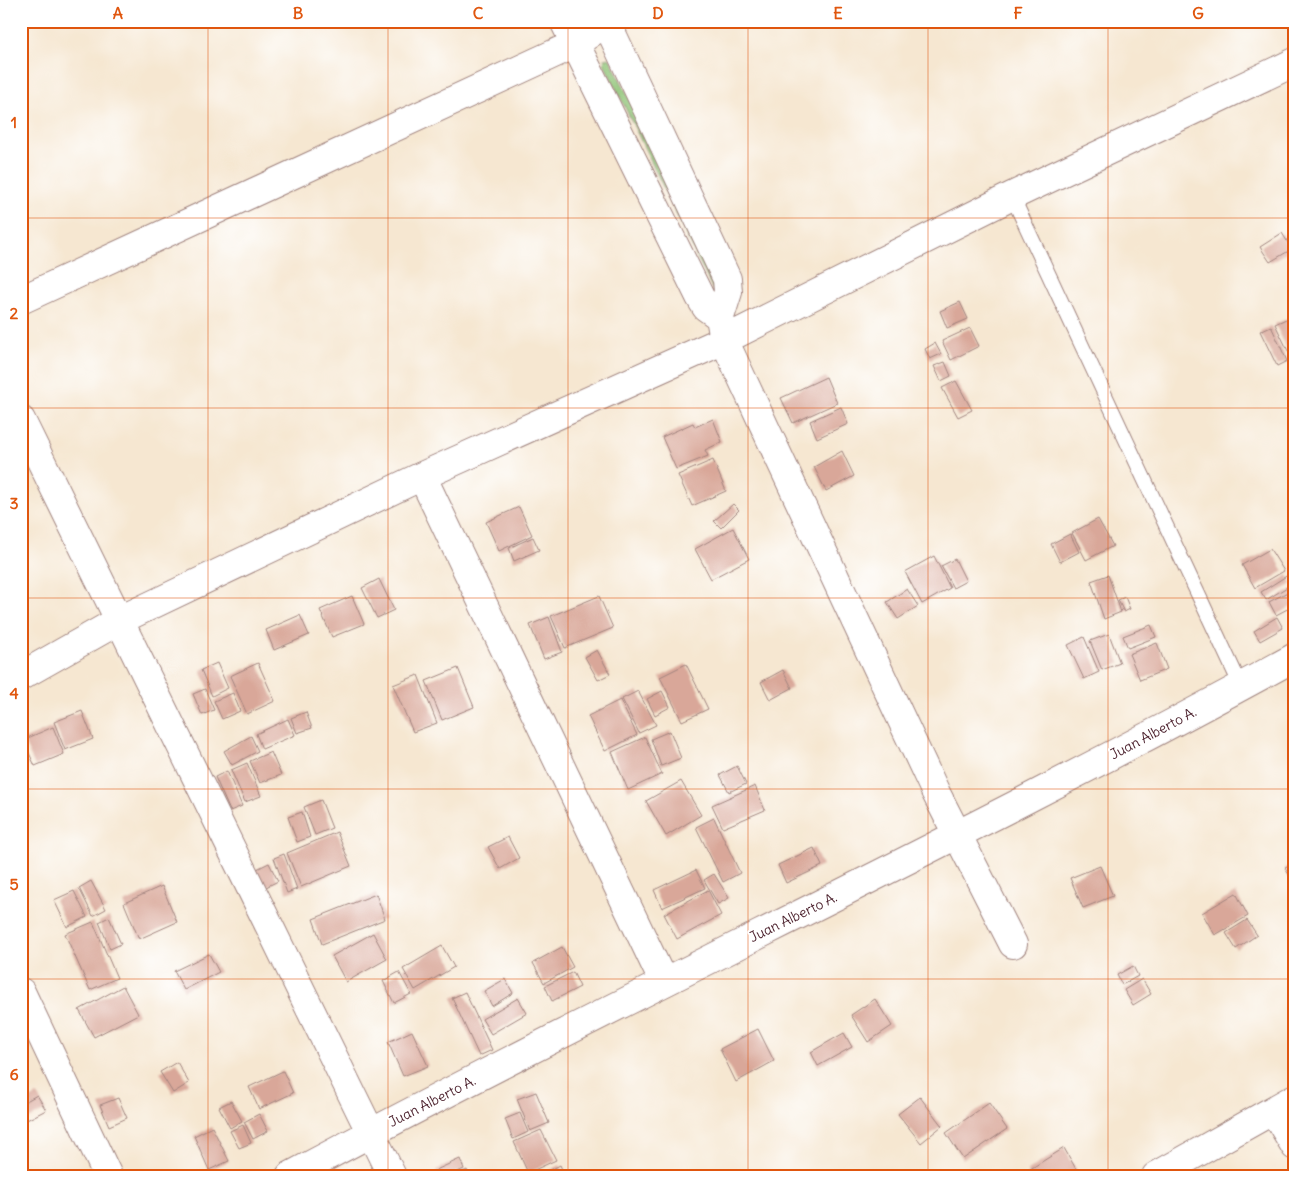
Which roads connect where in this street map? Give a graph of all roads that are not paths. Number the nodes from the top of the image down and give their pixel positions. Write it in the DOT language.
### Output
graph roads {
  1 [pos="607,22"];
  2 [pos="569,33"];
  3 [pos="1295,62"];
  4 [pos="1012,196"];
  5 [pos="21,300"];
  6 [pos="722,328"];
  7 [pos="21,420"];
  8 [pos="422,476"];
  9 [pos="118,621"];
  10 [pos="1295,657"];
  11 [pos="21,676"];
  12 [pos="1242,686"];
  13 [pos="958,835"];
  14 [pos="1013,944"];
  15 [pos="663,981"];
  16 [pos="21,992"];
  17 [pos="1284,1104"];
  18 [pos="371,1132"];
  19 [pos="1295,1146"];
  20 [pos="108,1176"];
  21 [pos="290,1176"];
  22 [pos="392,1176"];
  23 [pos="1156,1176"];
  1 -- 2 [label="street"];
  1 -- 6 [label="street"];
  2 -- 5 [label="street"];
  2 -- 6 [label="street"];
  3 -- 4 [label="street"];
  4 -- 6 [label="street"];
  4 -- 12 [label="lane"];
  6 -- 8 [label="street"];
  6 -- 13 [label="street"];
  7 -- 9 [label="street"];
  8 -- 9 [label="street"];
  8 -- 15 [label="street"];
  9 -- 11 [label="street"];
  9 -- 18 [label="street"];
  10 -- 12 [label="street, Juan Alberto A."];
  12 -- 13 [label="street, Juan Alberto A."];
  13 -- 14 [label="street"];
  13 -- 15 [label="street, Juan Alberto A."];
  15 -- 18 [label="street, Juan Alberto A."];
  16 -- 20 [label="street"];
  17 -- 19 [label="street"];
  17 -- 23 [label="street"];
  18 -- 21 [label="street, Juan Alberto A."];
  18 -- 22 [label="street"];
}
